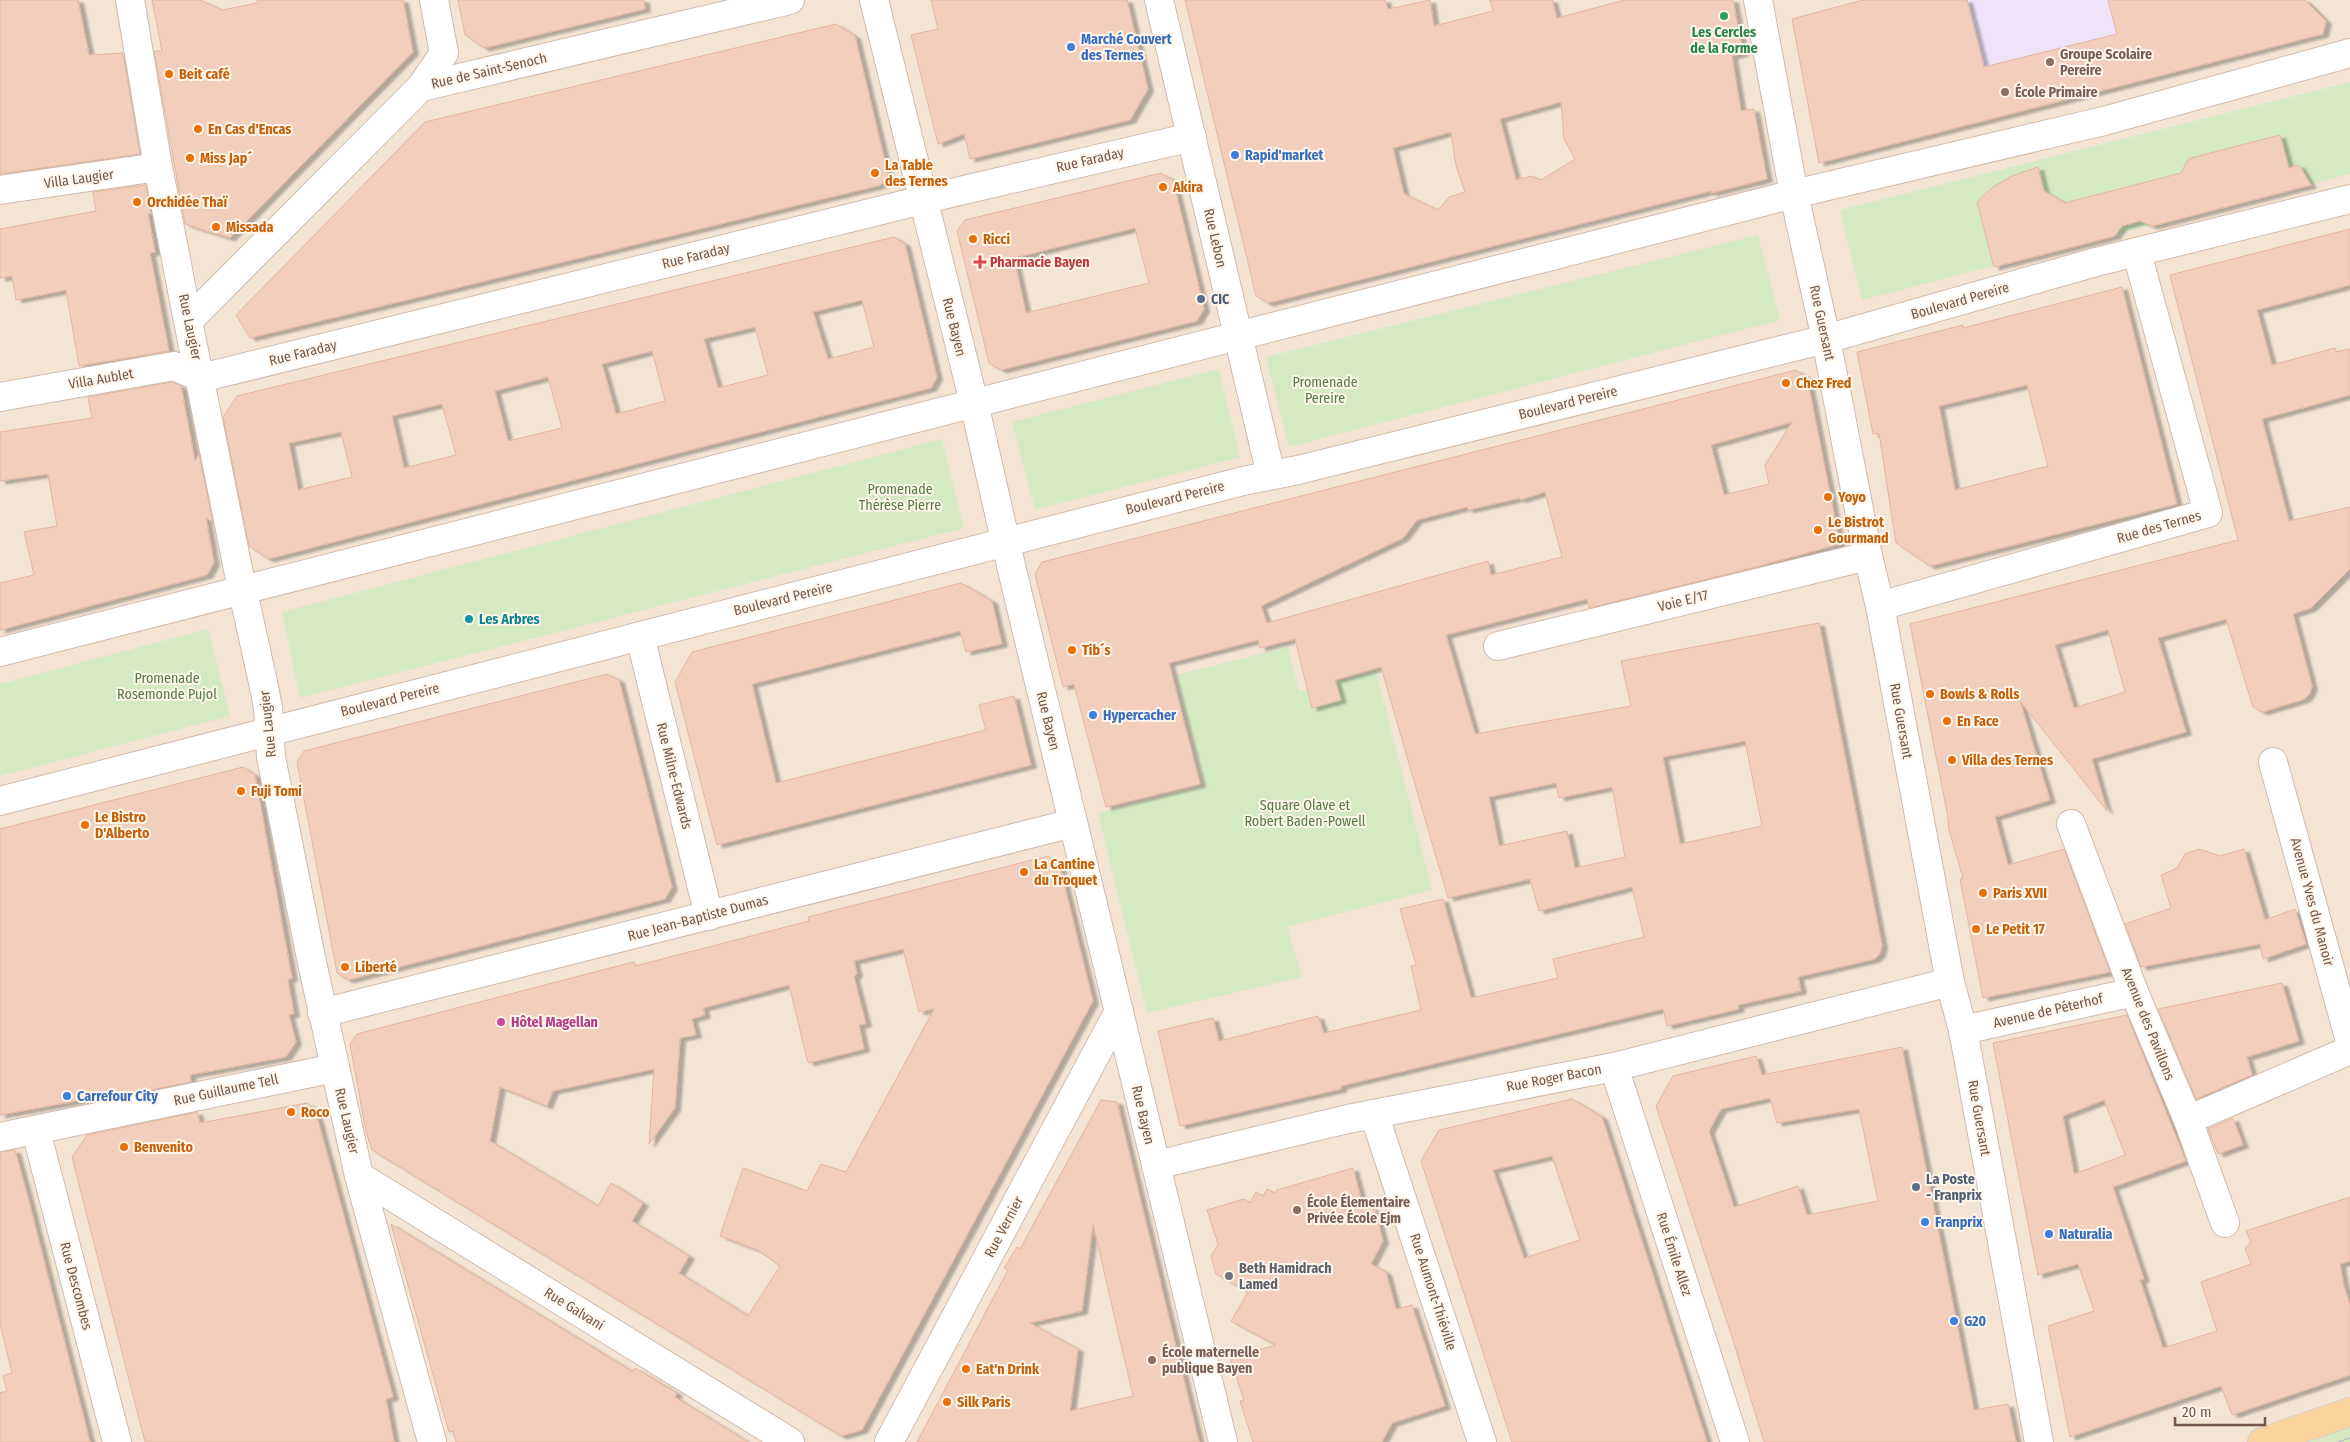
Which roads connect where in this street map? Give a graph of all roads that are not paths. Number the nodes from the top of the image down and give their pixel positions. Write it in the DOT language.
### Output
graph roads {
  1 [pos="130,0"];
  2 [pos="434,0"];
  3 [pos="790,0"];
  4 [pos="874,0"];
  5 [pos="1159,0"];
  6 [pos="1758,0"];
  7 [pos="2350,53"];
  8 [pos="420,87"];
  9 [pos="1192,136"];
  10 [pos="158,167"];
  11 [pos="0,190"];
  12 [pos="1794,194"];
  13 [pos="2350,199"];
  14 [pos="922,201"];
  15 [pos="2137,253"];
  16 [pos="188,321"];
  17 [pos="1238,336"];
  18 [pos="1826,339"];
  19 [pos="201,378"];
  20 [pos="0,397"];
  21 [pos="974,403"];
  22 [pos="1271,475"];
  23 [pos="1005,542"];
  24 [pos="1868,556"];
  25 [pos="243,590"];
  26 [pos="1880,606"];
  27 [pos="640,636"];
  28 [pos="1498,646"];
  29 [pos="0,652"];
  30 [pos="270,732"];
  31 [pos="2273,762"];
  32 [pos="0,801"];
  33 [pos="1073,823"];
  34 [pos="2070,824"];
  35 [pos="709,916"];
  36 [pos="1950,982"];
  37 [pos="2134,992"];
  38 [pos="1119,1011"];
  39 [pos="322,1013"];
  40 [pos="1963,1030"];
  41 [pos="2350,1041"];
  42 [pos="2350,1050"];
  43 [pos="1614,1067"];
  44 [pos="335,1068"];
  45 [pos="1361,1116"];
  46 [pos="2188,1120"];
  47 [pos="36,1130"];
  48 [pos="0,1137"];
  49 [pos="1166,1162"];
  50 [pos="360,1176"];
  51 [pos="2225,1223"];
  52 [pos="2350,1412"];
  53 [pos="117,1442"];
  54 [pos="432,1442"];
  55 [pos="790,1442"];
  56 [pos="889,1442"];
  57 [pos="1223,1442"];
  58 [pos="1482,1442"];
  59 [pos="1734,1442"];
  60 [pos="2039,1442"];
  61 [pos="2262,1442"];
  1 -- 10 [label="street, Rue Laugier"];
  2 -- 8 [label="street"];
  3 -- 8 [label="street, Rue de Saint-Senoch"];
  4 -- 14 [label="street, Rue Bayen"];
  5 -- 9 [label="street, Rue Lebon"];
  6 -- 12 [label="street, Rue Guersant"];
  7 -- 12 [label="street"];
  8 -- 16 [label="street, Rue de Saint-Senoch"];
  9 -- 14 [label="street, Rue Faraday"];
  9 -- 17 [label="street, Rue Lebon"];
  10 -- 11 [label="street, Villa Laugier"];
  10 -- 16 [label="street, Rue Laugier"];
  12 -- 17 [label="street"];
  12 -- 18 [label="street, Rue Guersant"];
  13 -- 15 [label="street, Boulevard Pereire"];
  14 -- 19 [label="street, Rue Faraday"];
  14 -- 21 [label="street, Rue Bayen"];
  15 -- 18 [label="street, Boulevard Pereire"];
  15 -- 26 [label="street, Rue des Ternes"];
  16 -- 19 [label="street, Rue Laugier"];
  17 -- 21 [label="street"];
  17 -- 22 [label="street, Rue Lebon"];
  18 -- 22 [label="street, Boulevard Pereire"];
  18 -- 24 [label="street, Rue Guersant"];
  19 -- 20 [label="street, Villa Aublet"];
  19 -- 25 [label="street, Rue Laugier"];
  21 -- 23 [label="street, Rue Bayen"];
  21 -- 25 [label="street"];
  22 -- 23 [label="street, Boulevard Pereire"];
  23 -- 27 [label="street, Boulevard Pereire"];
  23 -- 33 [label="street, Rue Bayen"];
  24 -- 26 [label="street, Rue Guersant"];
  24 -- 28 [label="street, Voie E/17"];
  25 -- 29 [label="street"];
  25 -- 30 [label="street, Rue Laugier"];
  26 -- 36 [label="street, Rue Guersant"];
  27 -- 30 [label="street, Boulevard Pereire"];
  27 -- 35 [label="street, Rue Milne-Edwards"];
  30 -- 32 [label="street, Boulevard Pereire"];
  30 -- 39 [label="street, Rue Laugier"];
  31 -- 41 [label="street, Avenue Yves du Manoir"];
  33 -- 35 [label="street, Rue Jean-Baptiste Dumas"];
  33 -- 38 [label="street, Rue Bayen"];
  34 -- 37 [label="street, Avenue des Pavillons"];
  35 -- 39 [label="street, Rue Jean-Baptiste Dumas"];
  36 -- 40 [label="street, Rue Guersant"];
  36 -- 43 [label="street, Rue Roger Bacon"];
  37 -- 40 [label="street, Avenue de Péterhof"];
  37 -- 46 [label="street, Avenue des Pavillons"];
  38 -- 49 [label="street, Rue Bayen"];
  38 -- 56 [label="street, Rue Vernier"];
  39 -- 44 [label="street, Rue Laugier"];
  40 -- 60 [label="street, Rue Guersant"];
  42 -- 46 [label="street"];
  43 -- 45 [label="street, Rue Roger Bacon"];
  43 -- 59 [label="street, Rue Émile Allez"];
  44 -- 47 [label="street, Rue Guillaume Tell"];
  44 -- 50 [label="street, Rue Laugier"];
  45 -- 49 [label="street, Rue Roger Bacon"];
  45 -- 58 [label="street, Rue Aumont-Thiéville"];
  46 -- 51 [label="street, Avenue des Pavillons"];
  47 -- 48 [label="street, Rue Guillaume Tell"];
  47 -- 53 [label="street, Rue Descombes"];
  49 -- 57 [label="street, Rue Bayen"];
  50 -- 54 [label="street, Rue Laugier"];
  50 -- 55 [label="street, Rue Galvani"];
  52 -- 61 [label="main road"];
}
